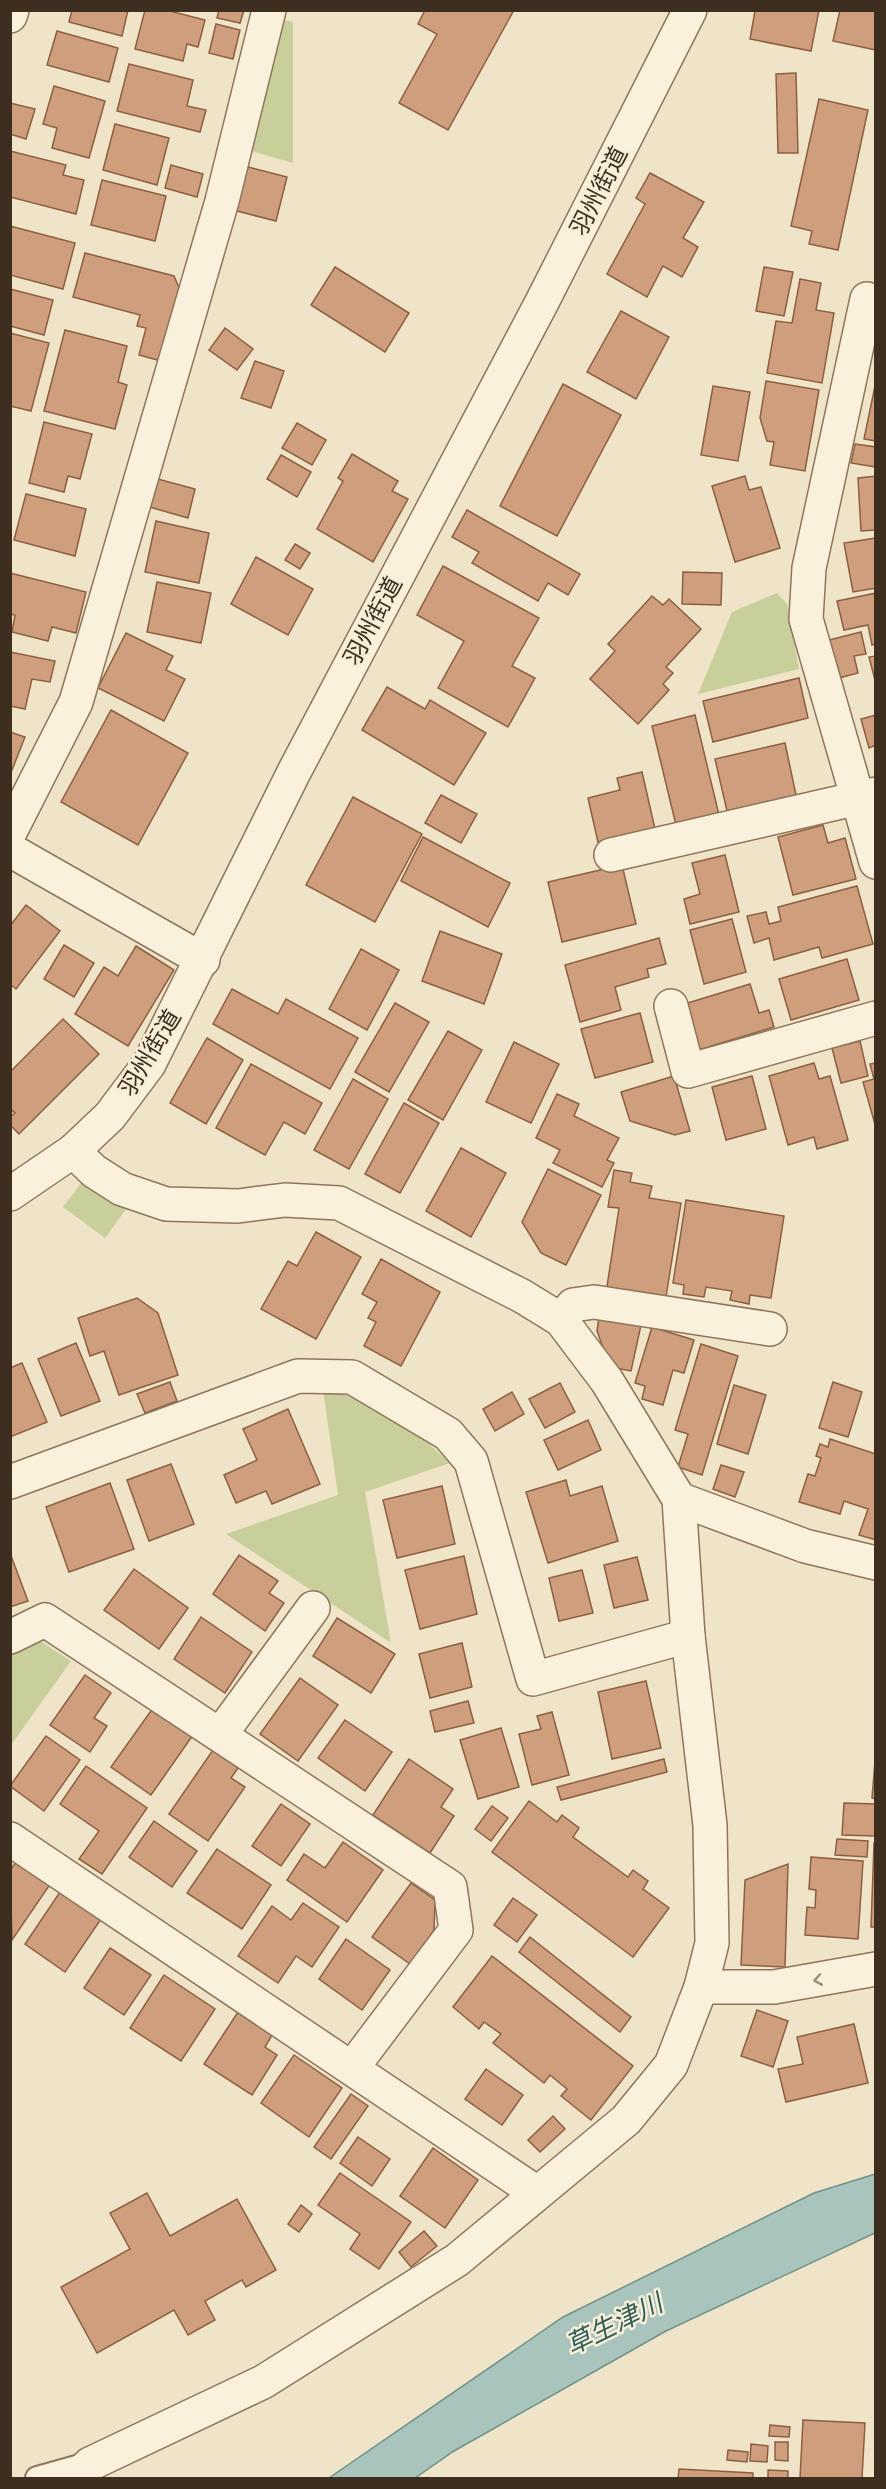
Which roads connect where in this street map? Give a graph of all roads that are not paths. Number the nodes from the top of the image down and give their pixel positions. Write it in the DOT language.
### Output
graph roads {
  1 [pos="12,10"];
  2 [pos="269,10"];
  3 [pos="690,10"];
  4 [pos="10,16"];
  5 [pos="876,305"];
  6 [pos="867,797"];
  7 [pos="10,832"];
  8 [pos="10,850"];
  9 [pos="611,855"];
  10 [pos="876,862"];
  11 [pos="203,960"];
  12 [pos="671,1006"];
  13 [pos="876,1018"];
  14 [pos="73,1151"];
  15 [pos="10,1194"];
  16 [pos="561,1320"];
  17 [pos="770,1329"];
  18 [pos="10,1482"];
  19 [pos="679,1499"];
  20 [pos="876,1563"];
  21 [pos="313,1608"];
  22 [pos="688,1636"];
  23 [pos="10,1637"];
  24 [pos="220,1735"];
  25 [pos="10,1839"];
  26 [pos="876,1969"];
  27 [pos="701,1987"];
  28 [pos="352,2068"];
  29 [pos="537,2193"];
  30 [pos="83,2471"];
  31 [pos="37,2478"];
  1 -- 4 [label="street"];
  2 -- 7 [label="street"];
  3 -- 11 [label="street, 羽州街道"];
  5 -- 6 [label="street"];
  6 -- 9 [label="street"];
  6 -- 10 [label="street"];
  8 -- 11 [label="street"];
  11 -- 14 [label="street, 羽州街道"];
  12 -- 13 [label="street"];
  14 -- 15 [label="street, 羽州街道"];
  14 -- 16 [label="street"];
  16 -- 17 [label="street"];
  16 -- 19 [label="street"];
  18 -- 22 [label="street"];
  19 -- 20 [label="street"];
  19 -- 22 [label="street"];
  21 -- 24 [label="street"];
  22 -- 27 [label="street"];
  23 -- 24 [label="street"];
  24 -- 28 [label="street"];
  25 -- 28 [label="street"];
  26 -- 27 [label="street, one-way"];
  27 -- 29 [label="street"];
  28 -- 29 [label="street"];
  29 -- 30 [label="street"];
  30 -- 31 [label="lane"];
}
